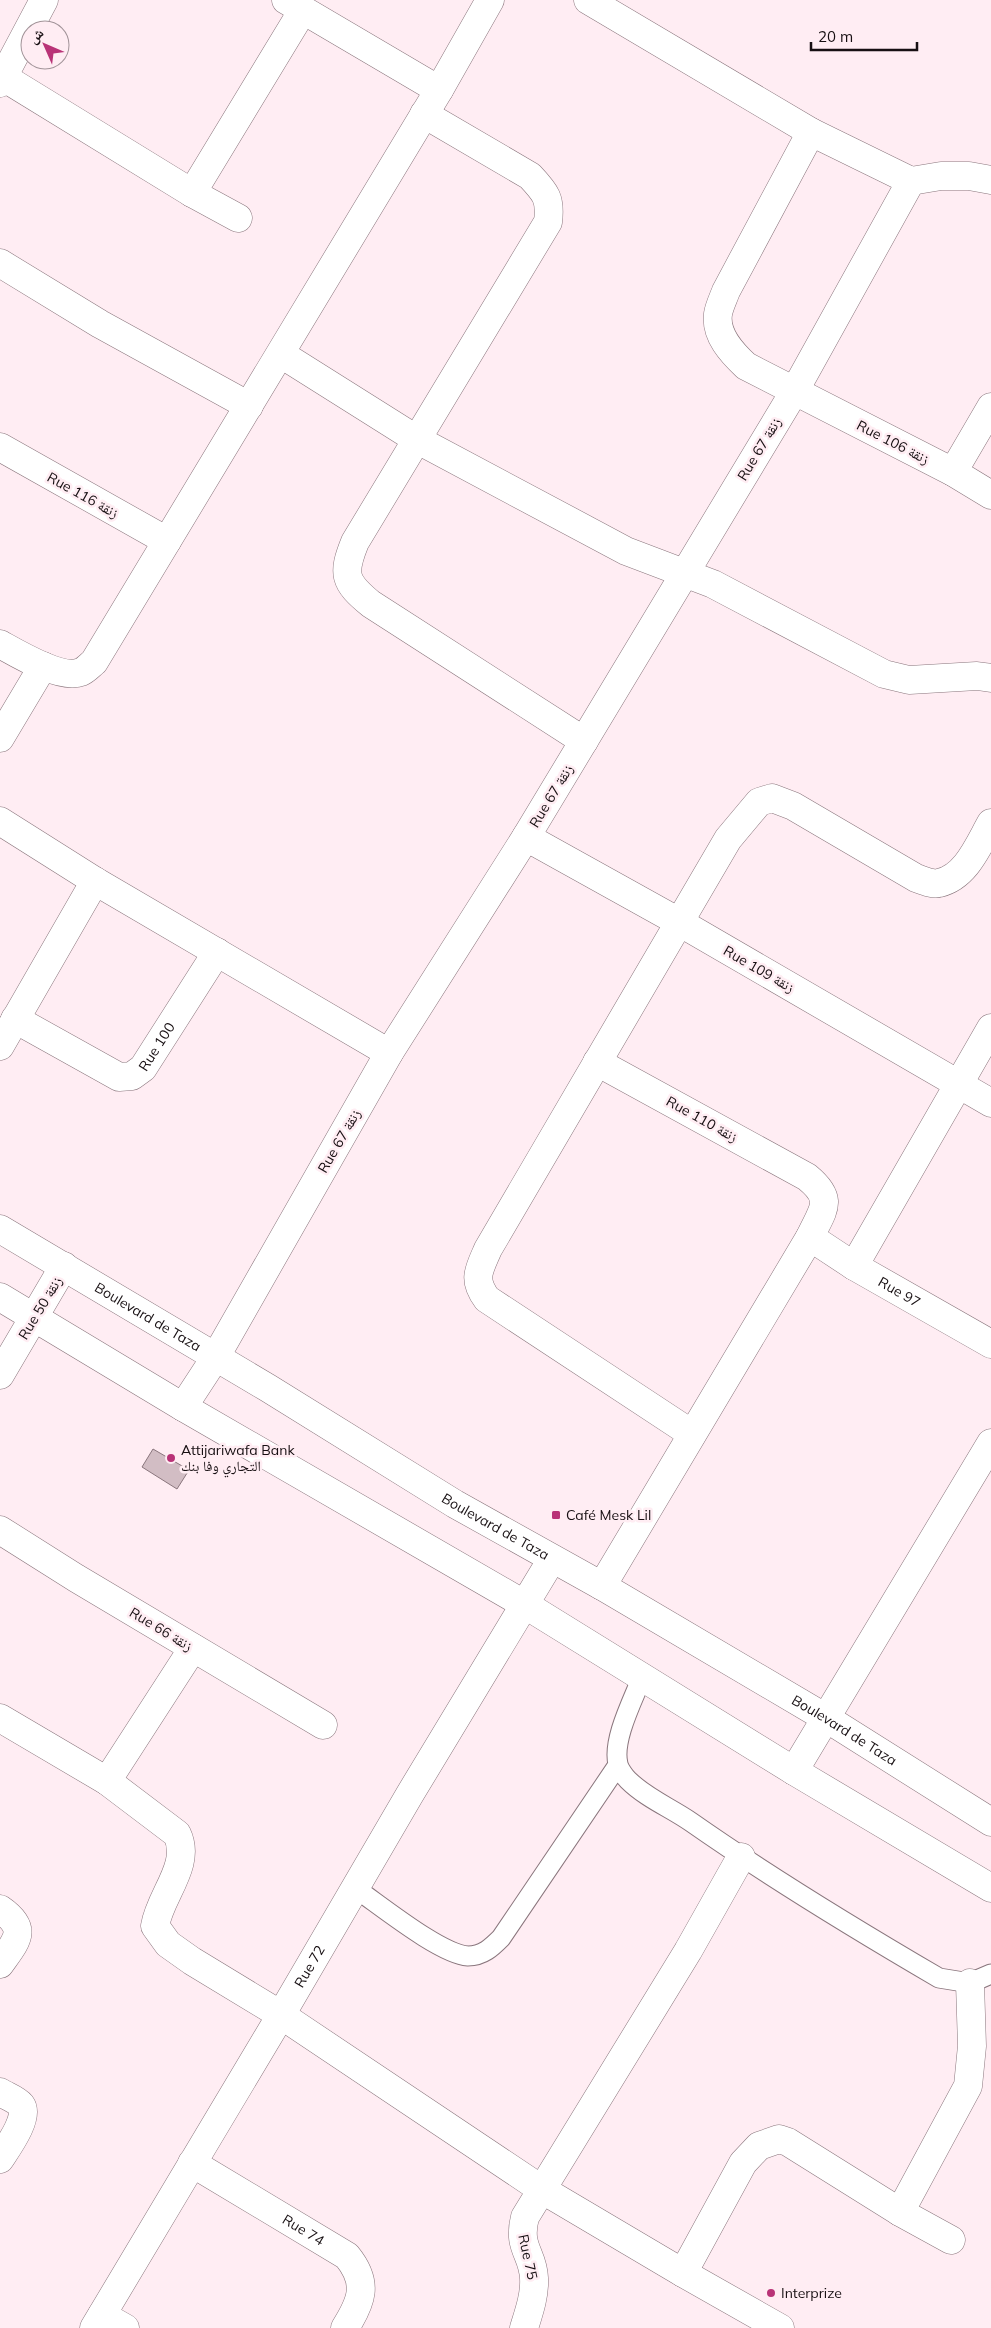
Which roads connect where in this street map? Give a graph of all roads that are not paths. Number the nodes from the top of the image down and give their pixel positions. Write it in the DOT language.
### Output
graph roads {
  1 [pos="44,0"];
  2 [pos="490,0"];
  3 [pos="588,0"];
  4 [pos="295,5"];
  5 [pos="2,80"];
  6 [pos="439,90"];
  7 [pos="424,114"];
  8 [pos="811,132"];
  9 [pos="991,180"];
  10 [pos="911,181"];
  11 [pos="192,193"];
  12 [pos="238,218"];
  13 [pos="0,263"];
  14 [pos="281,354"];
  15 [pos="794,392"];
  16 [pos="249,406"];
  17 [pos="991,407"];
  18 [pos="416,439"];
  19 [pos="0,447"];
  20 [pos="953,472"];
  21 [pos="991,494"];
  22 [pos="167,541"];
  23 [pos="684,572"];
  24 [pos="0,644"];
  25 [pos="43,666"];
  26 [pos="991,678"];
  27 [pos="0,738"];
  28 [pos="584,741"];
  29 [pos="0,821"];
  30 [pos="991,824"];
  31 [pos="526,837"];
  32 [pos="95,881"];
  33 [pos="679,922"];
  34 [pos="217,952"];
  35 [pos="15,1019"];
  36 [pos="991,1028"];
  37 [pos="0,1046"];
  38 [pos="389,1053"];
  39 [pos="597,1062"];
  40 [pos="959,1085"];
  41 [pos="991,1103"];
  42 [pos="0,1229"];
  43 [pos="810,1238"];
  44 [pos="64,1266"];
  45 [pos="854,1266"];
  46 [pos="0,1297"];
  47 [pos="34,1317"];
  48 [pos="991,1344"];
  49 [pos="216,1358"];
  50 [pos="0,1375"];
  51 [pos="183,1407"];
  52 [pos="692,1434"];
  53 [pos="991,1444"];
  54 [pos="0,1530"];
  55 [pos="552,1559"];
  56 [pos="602,1586"];
  57 [pos="524,1604"];
  58 [pos="193,1648"];
  59 [pos="642,1677"];
  60 [pos="0,1718"];
  61 [pos="826,1718"];
  62 [pos="323,1725"];
  63 [pos="618,1765"];
  64 [pos="794,1771"];
  65 [pos="107,1781"];
  66 [pos="991,1822"];
  67 [pos="741,1857"];
  68 [pos="355,1888"];
  69 [pos="991,1888"];
  70 [pos="0,1908"];
  71 [pos="0,1964"];
  72 [pos="980,1979"];
  73 [pos="281,2015"];
  74 [pos="0,2092"];
  75 [pos="0,2159"];
  76 [pos="192,2163"];
  77 [pos="541,2189"];
  78 [pos="900,2212"];
  79 [pos="951,2240"];
  80 [pos="683,2273"];
  81 [pos="98,2321"];
  82 [pos="125,2328"];
  83 [pos="345,2328"];
  84 [pos="524,2328"];
  85 [pos="780,2328"];
  1 -- 5 [label="street"];
  2 -- 6 [label="street"];
  3 -- 8 [label="street"];
  4 -- 6 [label="street"];
  4 -- 11 [label="street"];
  5 -- 11 [label="street"];
  6 -- 7 [label="street"];
  7 -- 14 [label="street"];
  7 -- 18 [label="street"];
  8 -- 10 [label="street"];
  8 -- 15 [label="street, Rue 106 زنقة"];
  9 -- 10 [label="street"];
  10 -- 15 [label="street, Rue 67 زنقة"];
  11 -- 12 [label="street"];
  13 -- 16 [label="street"];
  14 -- 16 [label="street"];
  14 -- 18 [label="street"];
  15 -- 20 [label="street, Rue 106 زنقة"];
  15 -- 23 [label="street, Rue 67 زنقة"];
  16 -- 22 [label="street"];
  17 -- 20 [label="street"];
  18 -- 23 [label="street"];
  18 -- 28 [label="street"];
  19 -- 22 [label="street, Rue 116 زنقة"];
  20 -- 21 [label="street, Rue 106 زنقة"];
  22 -- 25 [label="street"];
  23 -- 26 [label="street"];
  23 -- 28 [label="street, Rue 67 زنقة"];
  24 -- 25 [label="street"];
  25 -- 27 [label="street"];
  28 -- 31 [label="street, Rue 67 زنقة"];
  29 -- 32 [label="street"];
  30 -- 33 [label="street"];
  31 -- 33 [label="street, Rue 109 زنقة"];
  31 -- 38 [label="street, Rue 67 زنقة"];
  32 -- 34 [label="street"];
  32 -- 35 [label="street"];
  33 -- 39 [label="street"];
  33 -- 40 [label="street, Rue 109 زنقة"];
  34 -- 35 [label="street, Rue 100"];
  34 -- 38 [label="street"];
  35 -- 37 [label="street"];
  36 -- 40 [label="street"];
  38 -- 49 [label="street, Rue 67 زنقة"];
  39 -- 43 [label="street, Rue 110 زنقة"];
  39 -- 52 [label="street"];
  40 -- 41 [label="street, Rue 109 زنقة"];
  40 -- 45 [label="street"];
  42 -- 44 [label="street, Boulevard de Taza"];
  43 -- 45 [label="street, Rue 97"];
  43 -- 52 [label="street, Rue 110 زنقة"];
  44 -- 47 [label="street, Rue 50 زنقة"];
  44 -- 49 [label="street, Boulevard de Taza"];
  45 -- 48 [label="street, Rue 97"];
  46 -- 47 [label="street"];
  47 -- 50 [label="street, Rue 50 زنقة"];
  47 -- 51 [label="street"];
  49 -- 51 [label="street, Rue 67 زنقة"];
  49 -- 55 [label="street, Boulevard de Taza"];
  51 -- 57 [label="street"];
  52 -- 56 [label="street, Rue 110 زنقة"];
  53 -- 61 [label="street"];
  54 -- 58 [label="street, Rue 66 زنقة"];
  55 -- 56 [label="street, Boulevard de Taza"];
  55 -- 57 [label="street, Rue 72"];
  56 -- 61 [label="street, Boulevard de Taza"];
  57 -- 59 [label="street"];
  57 -- 68 [label="street, Rue 72"];
  58 -- 62 [label="street, Rue 66 زنقة"];
  58 -- 65 [label="street"];
  59 -- 63 [label="lane"];
  59 -- 64 [label="street"];
  60 -- 65 [label="street"];
  61 -- 64 [label="street"];
  61 -- 66 [label="street, Boulevard de Taza"];
  63 -- 67 [label="lane"];
  63 -- 68 [label="lane"];
  64 -- 69 [label="street"];
  65 -- 73 [label="street"];
  67 -- 72 [label="lane"];
  67 -- 77 [label="street, Rue 75"];
  68 -- 73 [label="street, Rue 72"];
  70 -- 71 [label="street"];
  72 -- 78 [label="street"];
  73 -- 76 [label="street, Rue 72"];
  73 -- 77 [label="street"];
  74 -- 75 [label="street"];
  76 -- 81 [label="street, Rue 72"];
  76 -- 83 [label="street, Rue 74"];
  77 -- 80 [label="street"];
  77 -- 84 [label="street, Rue 75"];
  78 -- 79 [label="street"];
  78 -- 80 [label="street"];
  80 -- 85 [label="street"];
  81 -- 82 [label="street"];
}
